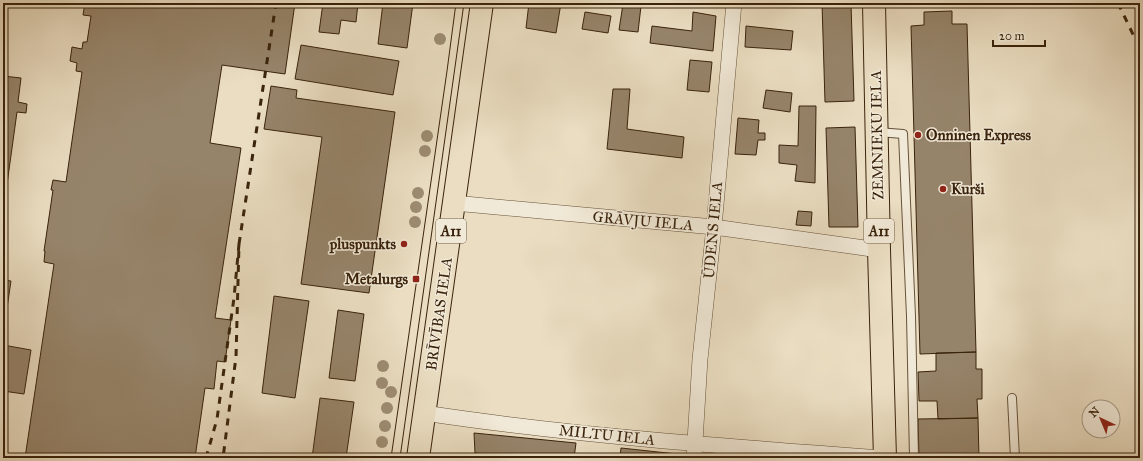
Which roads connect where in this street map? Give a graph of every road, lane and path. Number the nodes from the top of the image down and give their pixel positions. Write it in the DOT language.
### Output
graph roads {
  1 [pos="482,3"];
  2 [pos="734,3"];
  3 [pos="874,3"];
  4 [pos="876,132"];
  5 [pos="454,203"];
  6 [pos="714,227"];
  7 [pos="879,250"];
  8 [pos="1012,398"];
  9 [pos="424,413"];
  10 [pos="695,451"];
  11 [pos="418,458"];
  12 [pos="885,458"];
  13 [pos="890,458"];
  14 [pos="914,458"];
  15 [pos="1015,458"];
  1 -- 5 [label="highway, BRĪVĪBAS IELA / A11"];
  2 -- 6 [label="street, ŪDENS IELA"];
  3 -- 4 [label="highway, ZEMNIEKU IELA / A11"];
  4 -- 7 [label="highway, ZEMNIEKU IELA / A11"];
  4 -- 14 [label="lane"];
  5 -- 6 [label="street, GRĀVJU IELA"];
  5 -- 9 [label="highway, BRĪVĪBAS IELA / A11"];
  6 -- 7 [label="street, GRĀVJU IELA"];
  6 -- 10 [label="street, ŪDENS IELA"];
  7 -- 12 [label="highway, ZEMNIEKU IELA / A11"];
  8 -- 15 [label="lane"];
  9 -- 10 [label="street, MILTU IELA"];
  9 -- 11 [label="highway, BRĪVĪBAS IELA / A11"];
  10 -- 12 [label="street, MILTU IELA"];
  12 -- 13 [label="lane"];
}
